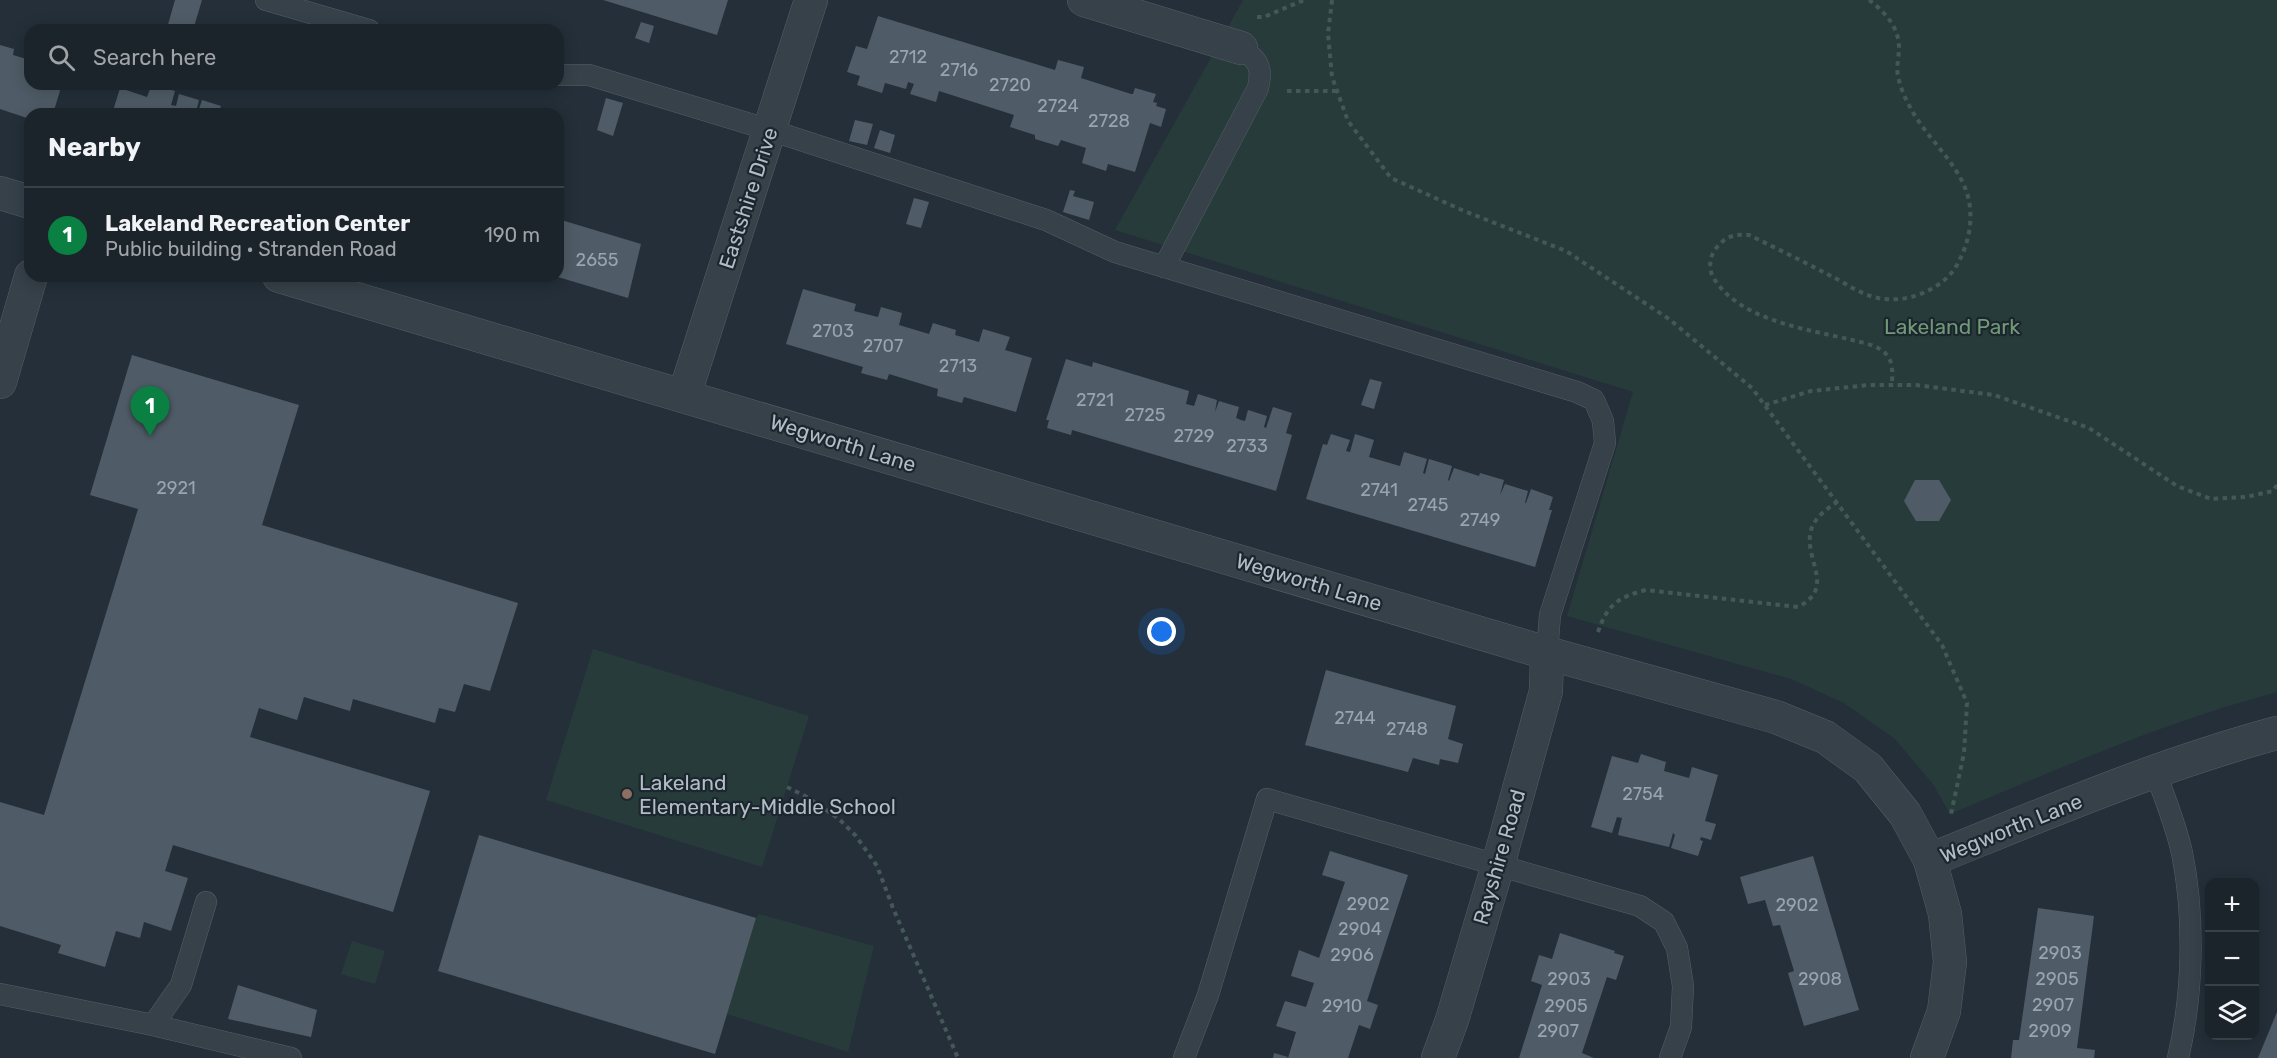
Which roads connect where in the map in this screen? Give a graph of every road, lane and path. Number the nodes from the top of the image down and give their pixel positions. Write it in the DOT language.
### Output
graph roads {
  1 [pos="266,0"];
  2 [pos="811,0"];
  3 [pos="1084,0"];
  4 [pos="1332,0"];
  5 [pos="1869,0"];
  6 [pos="348,24"];
  7 [pos="1241,48"];
  8 [pos="564,75"];
  9 [pos="770,130"];
  10 [pos="0,193"];
  11 [pos="24,200"];
  12 [pos="1164,267"];
  13 [pos="30,282"];
  14 [pos="299,282"];
  15 [pos="0,382"];
  16 [pos="1892,384"];
  17 [pos="684,396"];
  18 [pos="1765,405"];
  19 [pos="2277,485"];
  20 [pos="1837,502"];
  21 [pos="1597,635"];
  22 [pos="1547,653"];
  23 [pos="2277,734"];
  24 [pos="2156,770"];
  25 [pos="787,787"];
  26 [pos="1950,821"];
  27 [pos="1930,860"];
  28 [pos="1498,865"];
  29 [pos="206,902"];
  30 [pos="0,994"];
  31 [pos="153,1025"];
  32 [pos="291,1058"];
  33 [pos="958,1058"];
  34 [pos="1184,1058"];
  35 [pos="1438,1058"];
  36 [pos="1670,1058"];
  37 [pos="1927,1058"];
  38 [pos="2178,1058"];
  1 -- 6 [label="lane"];
  2 -- 9 [label="street, Eastshire Drive"];
  3 -- 7 [label="street"];
  4 -- 18 [label="path"];
  5 -- 16 [label="path"];
  7 -- 12 [label="lane"];
  8 -- 9 [label="lane"];
  9 -- 12 [label="lane"];
  9 -- 17 [label="street, Eastshire Drive"];
  10 -- 11 [label="street"];
  12 -- 22 [label="lane"];
  13 -- 15 [label="street"];
  14 -- 17 [label="street, Wegworth Lane"];
  16 -- 18 [label="path"];
  16 -- 19 [label="path"];
  17 -- 22 [label="street, Wegworth Lane"];
  18 -- 20 [label="path"];
  20 -- 21 [label="path"];
  20 -- 26 [label="path"];
  22 -- 27 [label="street, Wegworth Lane"];
  22 -- 28 [label="street, Rayshire Road"];
  23 -- 24 [label="street, Wegworth Lane"];
  24 -- 27 [label="street, Wegworth Lane"];
  24 -- 38 [label="lane"];
  25 -- 33 [label="path"];
  27 -- 37 [label="street"];
  28 -- 34 [label="lane"];
  28 -- 35 [label="street, Rayshire Road"];
  28 -- 36 [label="lane"];
  29 -- 31 [label="lane"];
  30 -- 31 [label="lane"];
  31 -- 32 [label="lane"];
}
